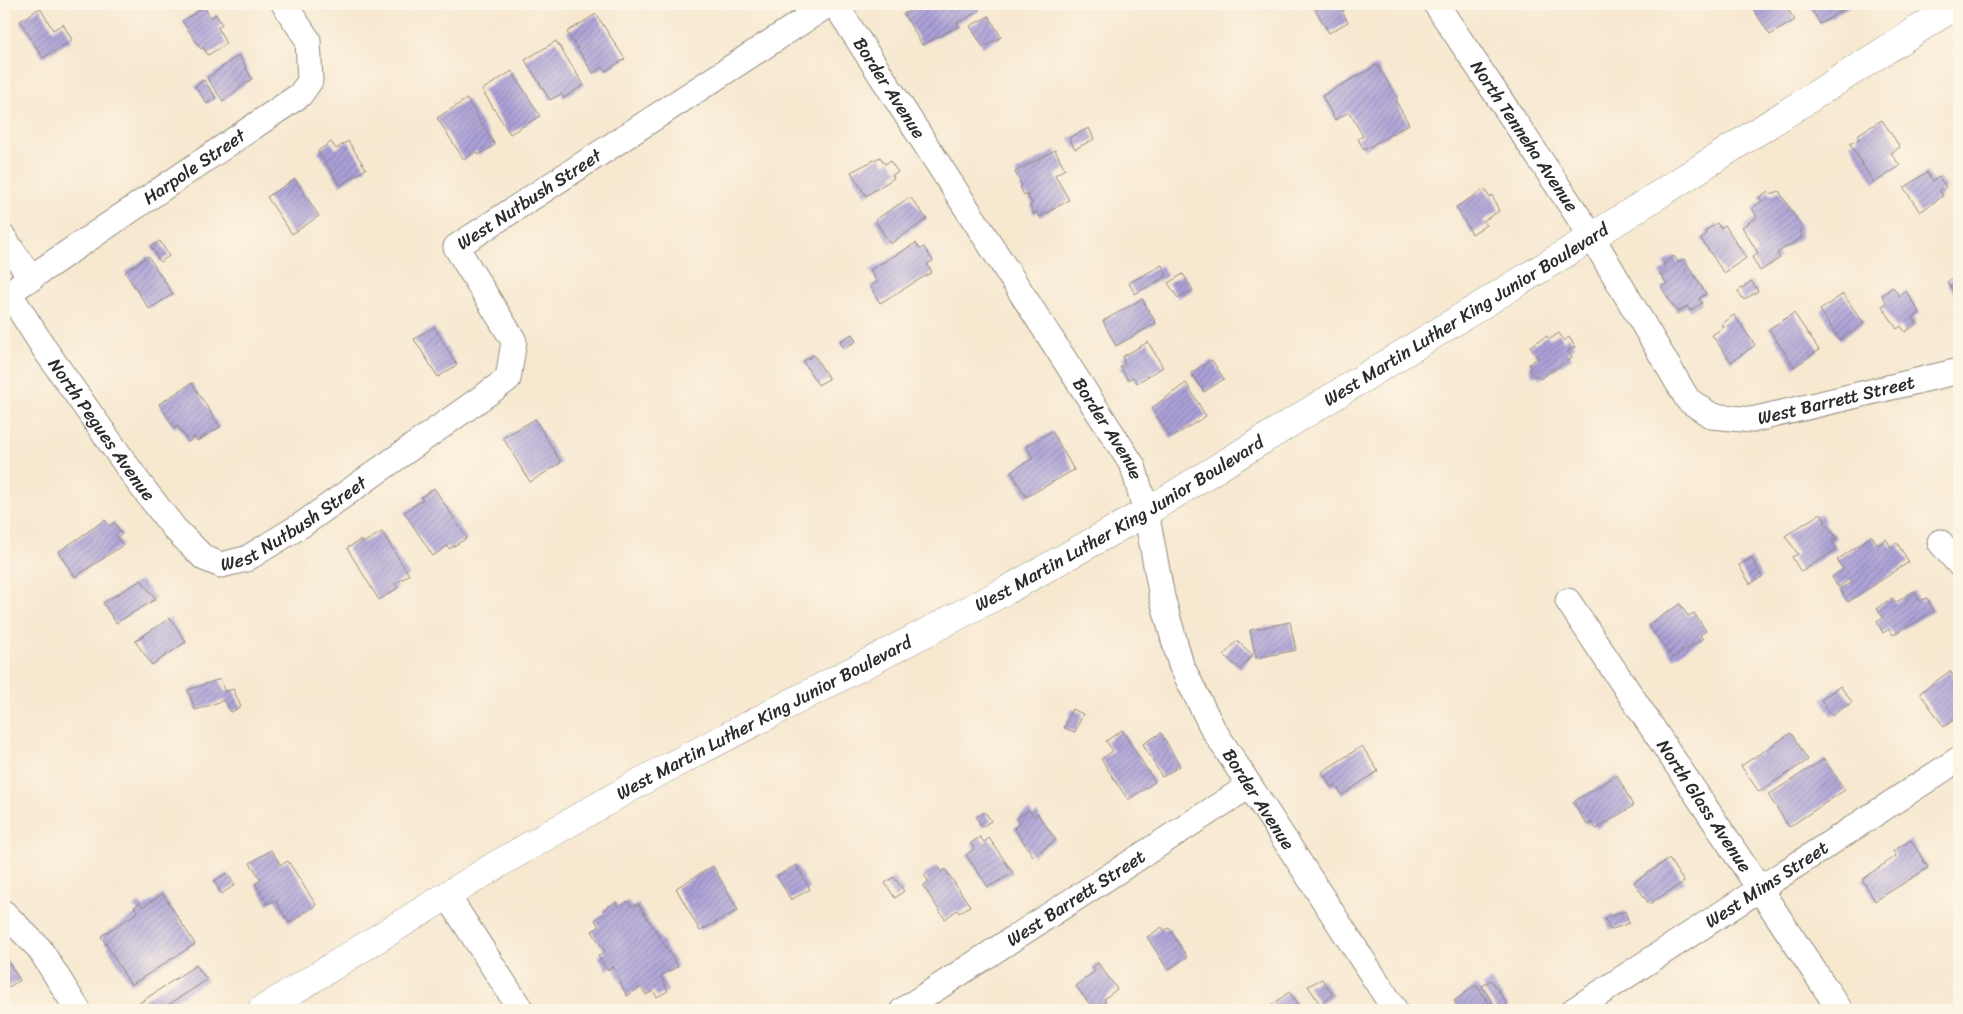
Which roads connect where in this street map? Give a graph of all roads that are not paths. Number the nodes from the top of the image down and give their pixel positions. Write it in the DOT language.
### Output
graph roads {
  1 [pos="284,4"];
  2 [pos="829,4"];
  3 [pos="835,4"];
  4 [pos="1436,4"];
  5 [pos="1958,4"];
  6 [pos="1592,237"];
  7 [pos="4,238"];
  8 [pos="30,279"];
  9 [pos="6,294"];
  10 [pos="1959,371"];
  11 [pos="1712,416"];
  12 [pos="1146,512"];
  13 [pos="1940,542"];
  14 [pos="204,558"];
  15 [pos="1959,564"];
  16 [pos="1568,601"];
  17 [pos="1959,759"];
  18 [pos="1249,786"];
  19 [pos="1760,889"];
  20 [pos="447,895"];
  21 [pos="4,914"];
  22 [pos="78,1010"];
  23 [pos="262,1010"];
  24 [pos="521,1010"];
  25 [pos="903,1010"];
  26 [pos="1395,1010"];
  27 [pos="1574,1010"];
  28 [pos="1840,1010"];
  1 -- 8 [label="street, Harpole Street"];
  2 -- 14 [label="street, West Nutbush Street"];
  3 -- 12 [label="street, Border Avenue"];
  4 -- 6 [label="street, North Tenneha Avenue"];
  5 -- 6 [label="main road, West Martin Luther King Junior Boulevard"];
  6 -- 11 [label="street, North Tenneha Avenue"];
  6 -- 12 [label="main road, West Martin Luther King Junior Boulevard"];
  7 -- 8 [label="street"];
  8 -- 9 [label="street, Harpole Street"];
  9 -- 14 [label="street, North Pegues Avenue"];
  10 -- 11 [label="street, West Barrett Street"];
  12 -- 18 [label="street, Border Avenue"];
  12 -- 20 [label="main road, West Martin Luther King Junior Boulevard"];
  13 -- 15 [label="street"];
  16 -- 19 [label="street, North Glass Avenue"];
  17 -- 19 [label="street, West Mims Street"];
  18 -- 25 [label="street, West Barrett Street"];
  18 -- 26 [label="street, Border Avenue"];
  19 -- 27 [label="street, West Mims Street"];
  19 -- 28 [label="street, North Glass Avenue"];
  20 -- 23 [label="main road, West Martin Luther King Junior Boulevard"];
  20 -- 24 [label="street"];
  21 -- 22 [label="street"];
}
